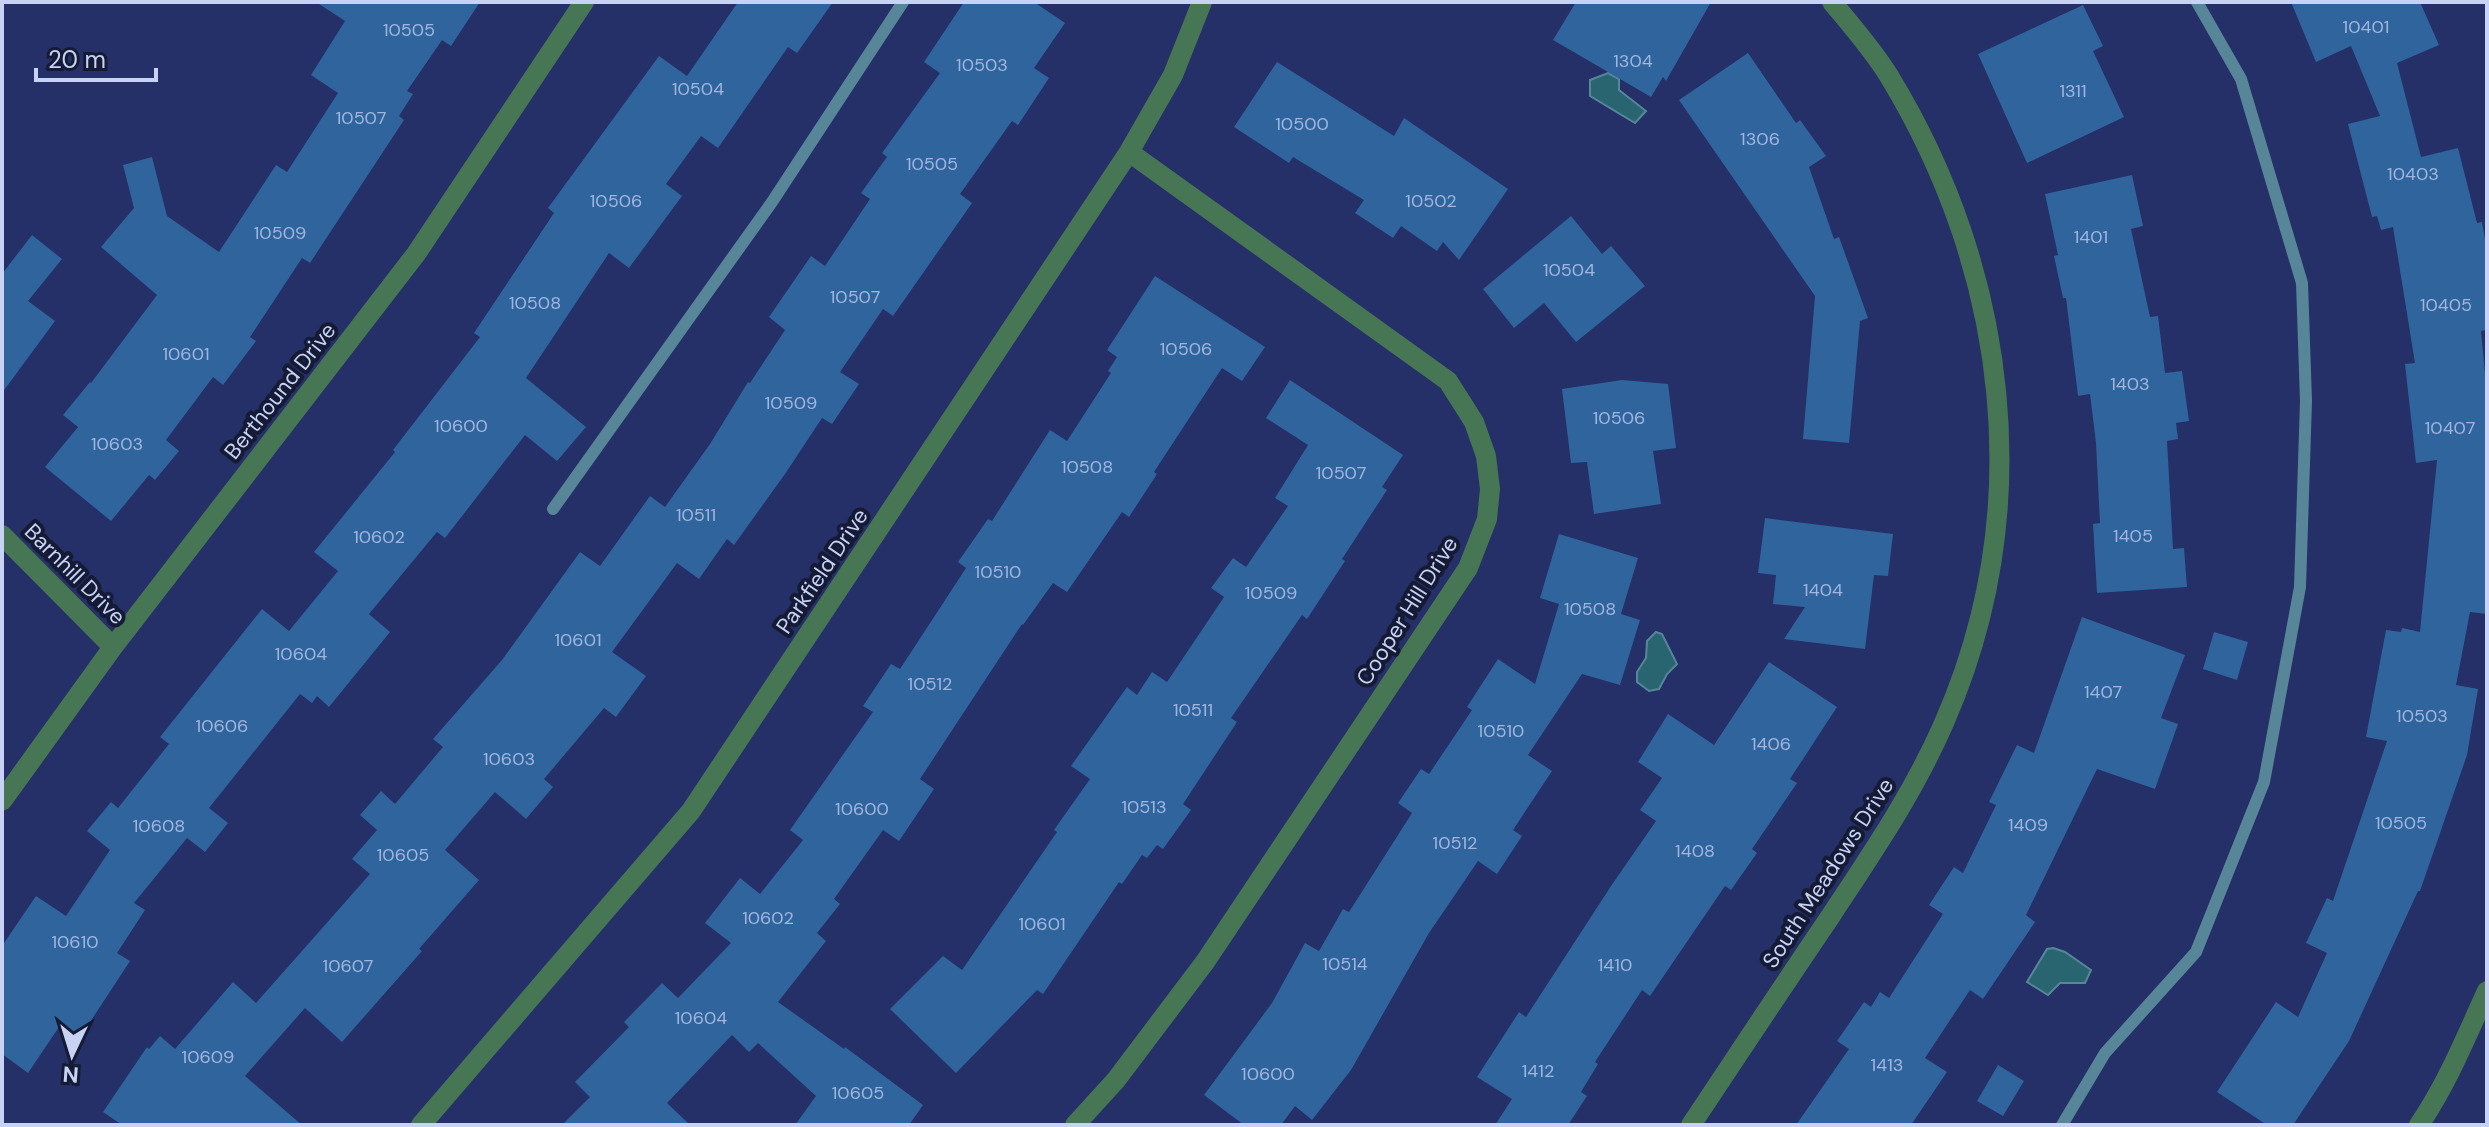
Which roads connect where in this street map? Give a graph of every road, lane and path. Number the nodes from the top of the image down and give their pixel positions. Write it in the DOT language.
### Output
graph roads {
  1 [pos="584,2"];
  2 [pos="1202,2"];
  3 [pos="1832,2"];
  4 [pos="1129,152"];
  5 [pos="2,535"];
  6 [pos="113,647"];
  7 [pos="2,801"];
  8 [pos="2487,991"];
  9 [pos="421,1125"];
  10 [pos="1075,1125"];
  11 [pos="1691,1125"];
  12 [pos="2419,1125"];
  1 -- 6 [label="street, Berthound Drive"];
  2 -- 4 [label="street, Parkfield Drive"];
  3 -- 11 [label="street, South Meadows Drive"];
  4 -- 9 [label="street, Parkfield Drive"];
  4 -- 10 [label="street, Cooper Hill Drive"];
  5 -- 6 [label="street, Barnhill Drive"];
  6 -- 7 [label="street, Berthound Drive"];
  8 -- 12 [label="street"];
}
